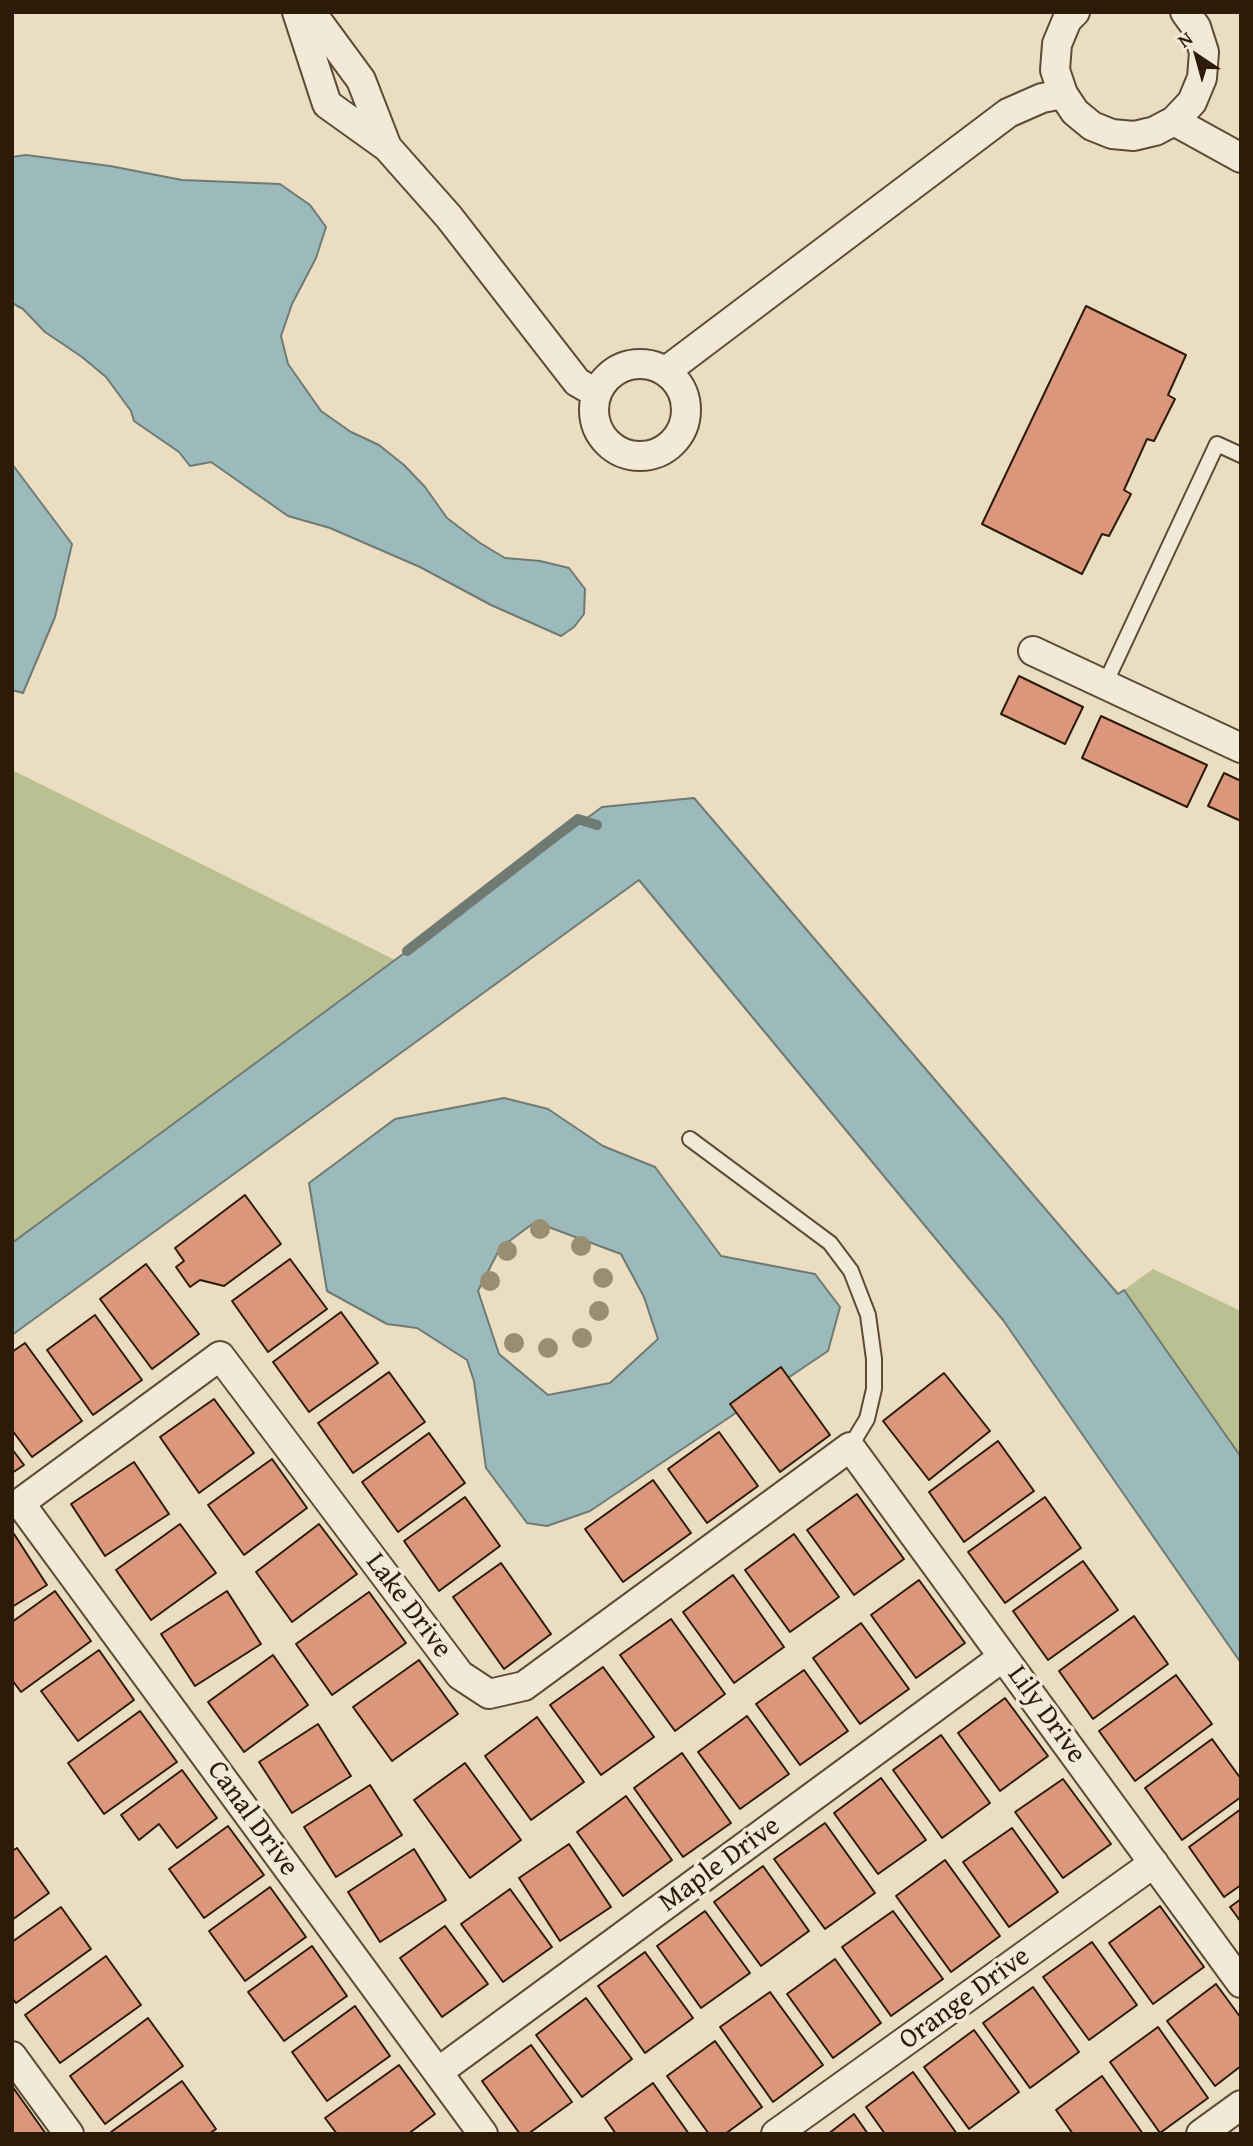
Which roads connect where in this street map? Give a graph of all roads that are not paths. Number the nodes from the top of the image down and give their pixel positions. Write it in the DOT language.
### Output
graph roads {
  1 [pos="297,12"];
  2 [pos="311,12"];
  3 [pos="1075,12"];
  4 [pos="1185,12"];
  5 [pos="1063,94"];
  6 [pos="1174,121"];
  7 [pos="387,146"];
  8 [pos="1241,158"];
  9 [pos="666,371"];
  10 [pos="596,393"];
  11 [pos="1241,455"];
  12 [pos="1033,651"];
  13 [pos="1104,686"];
  14 [pos="1241,748"];
  15 [pos="690,1139"];
  16 [pos="850,1447"];
  17 [pos="20,1503"];
  18 [pos="1003,1657"];
  19 [pos="1154,1863"];
  20 [pos="1241,1983"];
  21 [pos="12,2056"];
  22 [pos="438,2072"];
  23 [pos="1241,2105"];
  24 [pos="69,2134"];
  25 [pos="483,2134"];
  26 [pos="776,2134"];
  27 [pos="1201,2134"];
  1 -- 7 [label="street"];
  2 -- 7 [label="street"];
  3 -- 5 [label="street"];
  4 -- 6 [label="street"];
  5 -- 6 [label="street"];
  5 -- 9 [label="street"];
  6 -- 8 [label="street"];
  7 -- 10 [label="street"];
  9 -- 10 [label="street"];
  9 -- 10 [label="street"];
  11 -- 13 [label="lane"];
  12 -- 13 [label="street"];
  13 -- 14 [label="street"];
  15 -- 16 [label="lane"];
  16 -- 17 [label="street, Lake Drive"];
  16 -- 18 [label="street, Lily Drive"];
  17 -- 22 [label="street, Canal Drive"];
  18 -- 19 [label="street, Lily Drive"];
  18 -- 22 [label="street, Maple Drive"];
  19 -- 20 [label="street, Lily Drive"];
  19 -- 26 [label="street, Orange Drive"];
  21 -- 24 [label="street"];
  22 -- 25 [label="street, Canal Drive"];
  23 -- 27 [label="street"];
}
